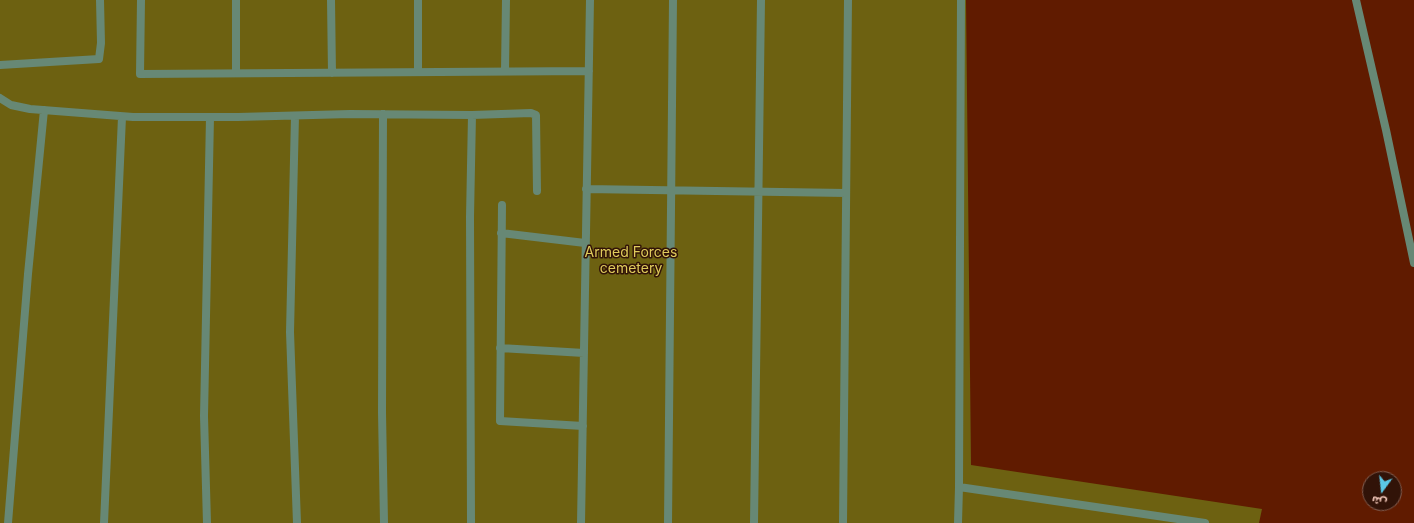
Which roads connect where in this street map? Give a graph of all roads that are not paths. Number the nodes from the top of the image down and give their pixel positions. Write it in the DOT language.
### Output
graph roads {
  1 [pos="100,0"];
  2 [pos="141,0"];
  3 [pos="236,0"];
  4 [pos="331,0"];
  5 [pos="418,0"];
  6 [pos="506,0"];
  7 [pos="590,0"];
  8 [pos="673,0"];
  9 [pos="761,0"];
  10 [pos="848,0"];
  11 [pos="961,0"];
  12 [pos="1356,0"];
  13 [pos="0,65"];
  14 [pos="505,71"];
  15 [pos="589,71"];
  16 [pos="332,72"];
  17 [pos="418,72"];
  18 [pos="236,73"];
  19 [pos="0,98"];
  20 [pos="44,110"];
  21 [pos="383,114"];
  22 [pos="472,114"];
  23 [pos="295,116"];
  24 [pos="122,117"];
  25 [pos="210,117"];
  26 [pos="586,188"];
  27 [pos="671,190"];
  28 [pos="537,191"];
  29 [pos="759,191"];
  30 [pos="846,193"];
  31 [pos="502,205"];
  32 [pos="501,233"];
  33 [pos="586,243"];
  34 [pos="1414,263"];
  35 [pos="500,348"];
  36 [pos="584,353"];
  37 [pos="583,426"];
  38 [pos="959,487"];
  39 [pos="8,523"];
  40 [pos="104,523"];
  41 [pos="208,523"];
  42 [pos="297,523"];
  43 [pos="384,523"];
  44 [pos="471,523"];
  45 [pos="581,523"];
  46 [pos="668,523"];
  47 [pos="754,523"];
  48 [pos="843,523"];
  49 [pos="958,523"];
  50 [pos="1205,523"];
  1 -- 13 [label="lane"];
  2 -- 18 [label="lane"];
  3 -- 18 [label="lane"];
  4 -- 16 [label="lane"];
  5 -- 17 [label="lane"];
  6 -- 14 [label="lane"];
  7 -- 15 [label="lane"];
  8 -- 27 [label="lane"];
  9 -- 29 [label="lane"];
  10 -- 30 [label="lane"];
  11 -- 38 [label="lane"];
  12 -- 34 [label="lane"];
  14 -- 15 [label="lane"];
  14 -- 17 [label="lane"];
  15 -- 26 [label="lane"];
  16 -- 17 [label="lane"];
  16 -- 18 [label="lane"];
  19 -- 20 [label="lane"];
  20 -- 24 [label="lane"];
  20 -- 39 [label="lane"];
  21 -- 22 [label="lane"];
  21 -- 23 [label="lane"];
  21 -- 43 [label="lane"];
  22 -- 28 [label="lane"];
  22 -- 44 [label="lane"];
  23 -- 25 [label="lane"];
  23 -- 42 [label="lane"];
  24 -- 25 [label="lane"];
  24 -- 40 [label="lane"];
  25 -- 41 [label="lane"];
  26 -- 27 [label="lane"];
  26 -- 33 [label="lane"];
  27 -- 29 [label="lane"];
  27 -- 46 [label="lane"];
  29 -- 30 [label="lane"];
  29 -- 47 [label="lane"];
  30 -- 48 [label="lane"];
  31 -- 32 [label="lane"];
  32 -- 33 [label="lane"];
  32 -- 35 [label="lane"];
  33 -- 36 [label="lane"];
  35 -- 36 [label="lane"];
  35 -- 37 [label="lane"];
  36 -- 37 [label="lane"];
  37 -- 45 [label="lane"];
  38 -- 49 [label="lane"];
  38 -- 50 [label="lane"];
}
